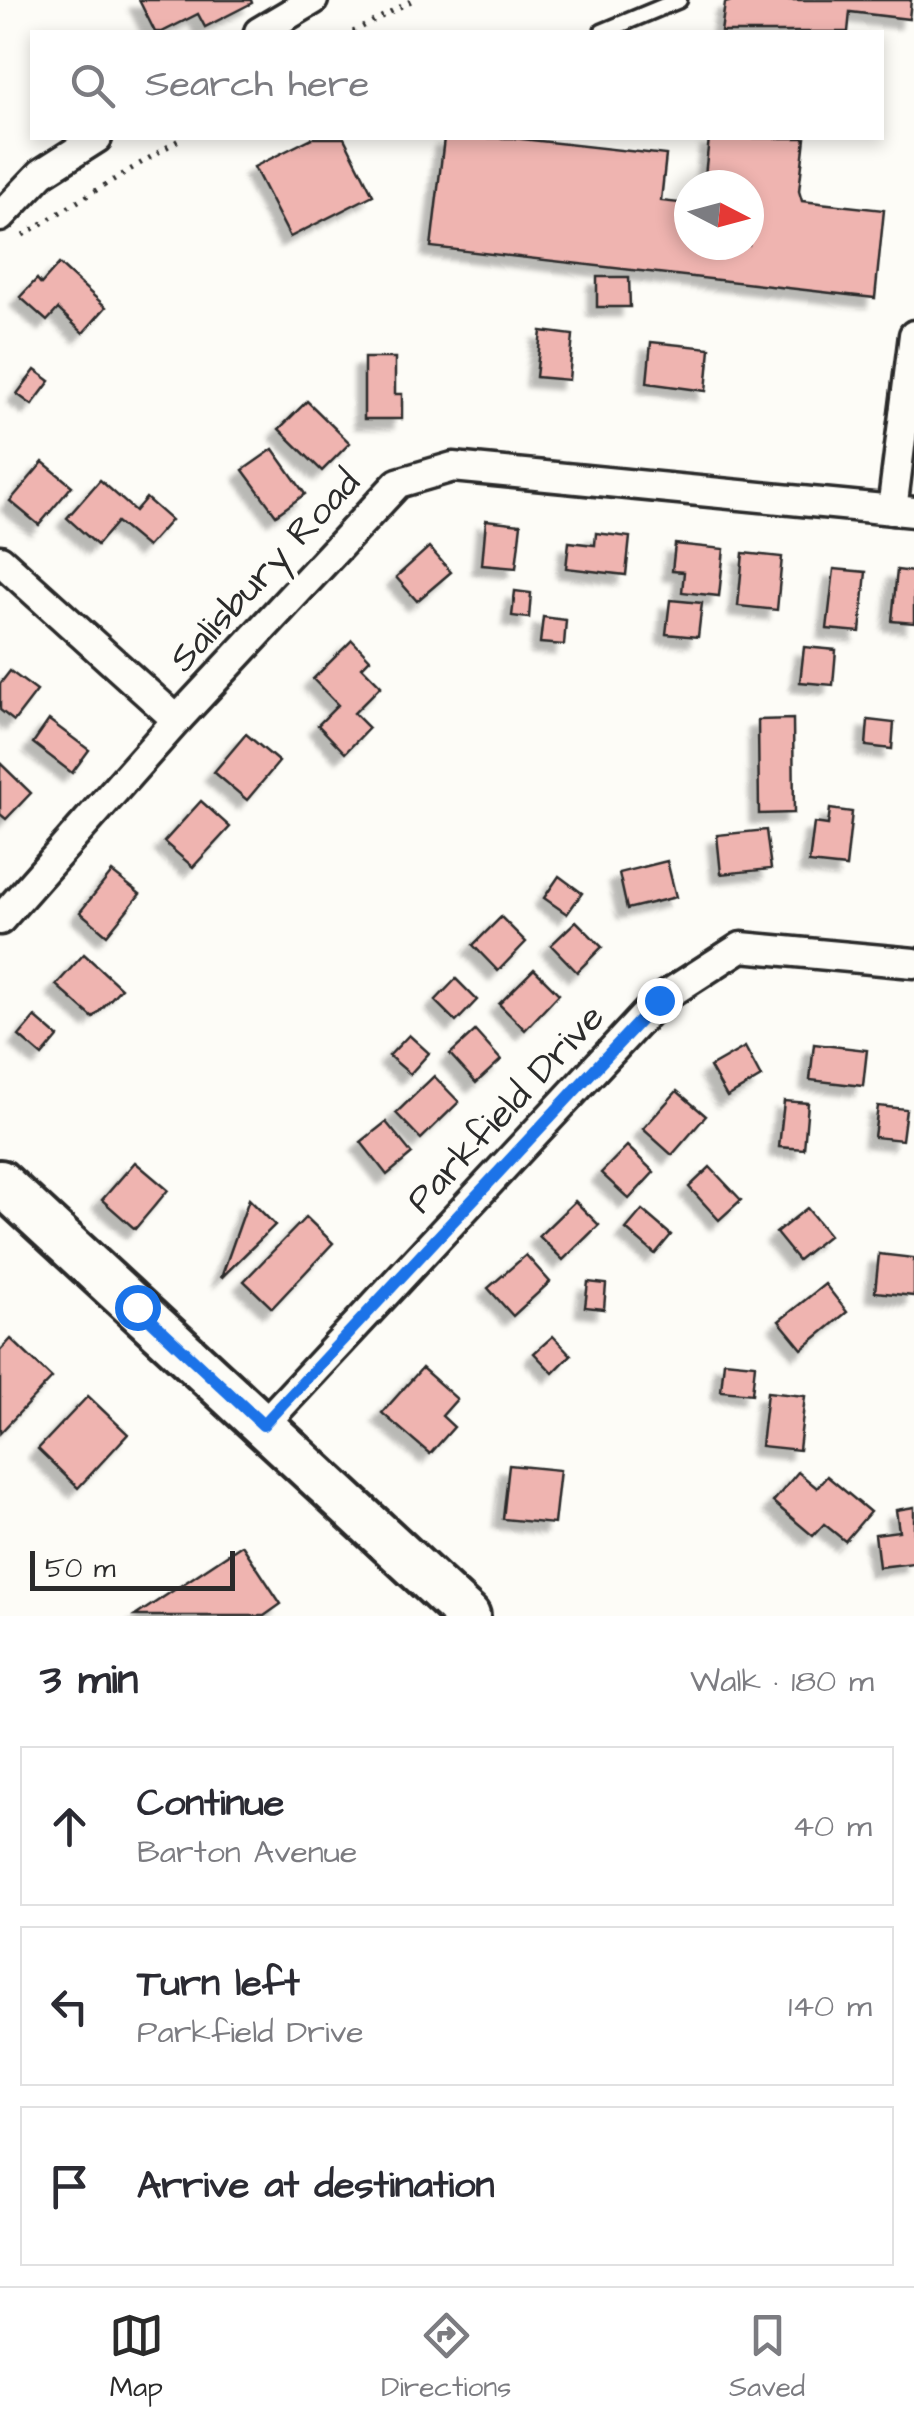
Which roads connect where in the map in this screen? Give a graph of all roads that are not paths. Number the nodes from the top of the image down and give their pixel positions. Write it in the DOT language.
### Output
graph roads {
  1 [pos="313,0"];
  2 [pos="679,0"];
  3 [pos="262,30"];
  4 [pos="607,30"];
  5 [pos="94,140"];
  6 [pos="5,230"];
  7 [pos="914,336"];
  8 [pos="903,512"];
  9 [pos="0,560"];
  10 [pos="178,720"];
  11 [pos="0,920"];
  12 [pos="914,963"];
  13 [pos="0,1182"];
  14 [pos="263,1425"];
  15 [pos="460,1613"];
  1 -- 3 [label="street"];
  2 -- 4 [label="lane"];
  5 -- 6 [label="street"];
  7 -- 8 [label="street"];
  8 -- 10 [label="street, Salisbury Road"];
  9 -- 10 [label="street"];
  10 -- 11 [label="street, Salisbury Road"];
  12 -- 14 [label="street, Parkfield Drive"];
  13 -- 14 [label="main road"];
  14 -- 15 [label="main road"];
}
